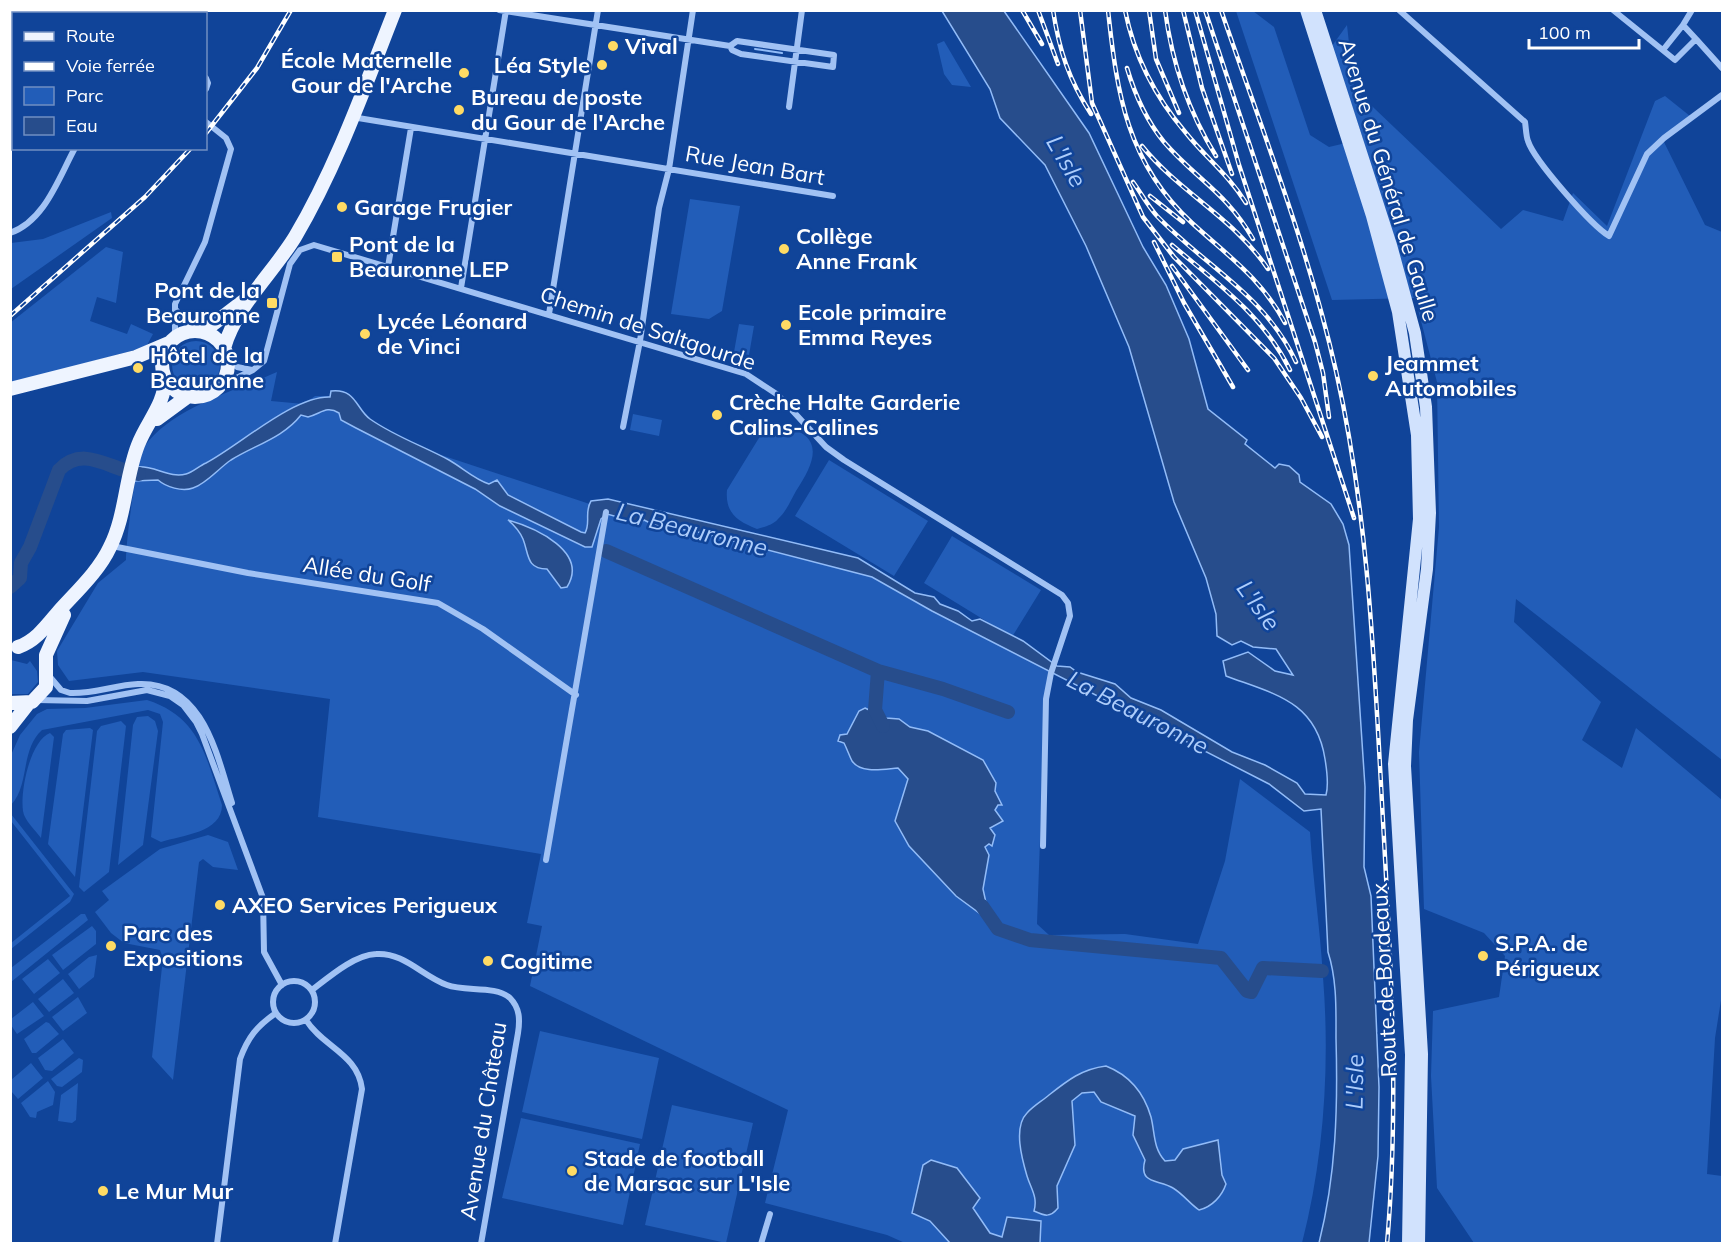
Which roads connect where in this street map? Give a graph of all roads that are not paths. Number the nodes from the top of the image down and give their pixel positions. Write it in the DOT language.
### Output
graph roads {
  1 [pos="395,10"];
  2 [pos="598,10"];
  3 [pos="693,10"];
  4 [pos="802,10"];
  5 [pos="1306,10"];
  6 [pos="1315,10"];
  7 [pos="1400,10"];
  8 [pos="1613,10"];
  9 [pos="1692,10"];
  10 [pos="503,11"];
  11 [pos="1683,25"];
  12 [pos="595,26"];
  13 [pos="1696,39"];
  14 [pos="688,40"];
  15 [pos="744,42"];
  16 [pos="730,46"];
  17 [pos="796,49"];
  18 [pos="1663,50"];
  19 [pos="742,54"];
  20 [pos="795,62"];
  21 [pos="1722,69"];
  22 [pos="1722,95"];
  23 [pos="789,107"];
  24 [pos="351,117"];
  25 [pos="208,124"];
  26 [pos="413,129"];
  27 [pos="485,140"];
  28 [pos="74,150"];
  29 [pos="575,154"];
  30 [pos="669,169"];
  31 [pos="833,196"];
  32 [pos="10,233"];
  33 [pos="388,267"];
  34 [pos="261,285"];
  35 [pos="461,288"];
  36 [pos="175,304"];
  37 [pos="549,314"];
  38 [pos="197,331"];
  39 [pos="640,341"];
  40 [pos="170,342"];
  41 [pos="226,353"];
  42 [pos="136,357"];
  43 [pos="253,370"];
  44 [pos="163,373"];
  45 [pos="220,386"];
  46 [pos="10,389"];
  47 [pos="187,396"];
  48 [pos="623,427"];
  49 [pos="144,430"];
  50 [pos="606,512"];
  51 [pos="116,547"];
  52 [pos="80,587"];
  53 [pos="14,648"];
  54 [pos="47,669"];
  55 [pos="576,695"];
  56 [pos="32,702"];
  57 [pos="10,704"];
  58 [pos="1402,717"];
  59 [pos="10,727"];
  60 [pos="237,824"];
  61 [pos="1043,846"];
  62 [pos="546,860"];
  63 [pos="282,985"];
  64 [pos="312,990"];
  65 [pos="276,1013"];
  66 [pos="306,1020"];
  67 [pos="770,1214"];
  68 [pos="217,1244"];
  69 [pos="335,1244"];
  70 [pos="481,1244"];
  71 [pos="761,1244"];
  72 [pos="1408,1244"];
  73 [pos="1419,1244"];
  1 -- 24 [label="main road"];
  2 -- 12 [label="street"];
  3 -- 14 [label="street"];
  4 -- 17 [label="street"];
  5 -- 58 [label="main road, Avenue du Général de Gaulle"];
  6 -- 58 [label="main road, Avenue du Général de Gaulle"];
  7 -- 22 [label="street"];
  8 -- 18 [label="street"];
  9 -- 11 [label="street"];
  10 -- 12 [label="street"];
  10 -- 27 [label="street"];
  11 -- 13 [label="street"];
  11 -- 18 [label="street"];
  12 -- 14 [label="street"];
  12 -- 29 [label="street"];
  13 -- 18 [label="street"];
  13 -- 21 [label="street"];
  14 -- 16 [label="street"];
  14 -- 30 [label="street"];
  15 -- 16 [label="street"];
  15 -- 17 [label="street"];
  15 -- 19 [label="street"];
  16 -- 19 [label="street"];
  17 -- 20 [label="street"];
  17 -- 20 [label="street"];
  19 -- 20 [label="street"];
  20 -- 23 [label="street"];
  24 -- 26 [label="street, Rue Jean Bart"];
  24 -- 34 [label="main road"];
  25 -- 36 [label="street"];
  26 -- 27 [label="street, Rue Jean Bart"];
  26 -- 33 [label="street"];
  27 -- 29 [label="street, Rue Jean Bart"];
  27 -- 35 [label="street"];
  28 -- 32 [label="street"];
  29 -- 30 [label="street, Rue Jean Bart"];
  29 -- 37 [label="street"];
  30 -- 31 [label="street, Rue Jean Bart"];
  30 -- 39 [label="street"];
  33 -- 35 [label="street, Chemin de Saltgourde"];
  33 -- 43 [label="street, Chemin de Saltgourde"];
  34 -- 38 [label="main road"];
  34 -- 41 [label="main road"];
  35 -- 37 [label="street, Chemin de Saltgourde"];
  36 -- 38 [label="street"];
  36 -- 40 [label="street"];
  37 -- 39 [label="street, Chemin de Saltgourde"];
  38 -- 40 [label="main road"];
  38 -- 41 [label="main road"];
  39 -- 48 [label="street"];
  39 -- 61 [label="street, Chemin de Saltgourde"];
  40 -- 42 [label="main road"];
  40 -- 44 [label="main road"];
  41 -- 43 [label="street"];
  41 -- 45 [label="main road"];
  42 -- 44 [label="main road"];
  42 -- 46 [label="main road"];
  43 -- 45 [label="street"];
  44 -- 47 [label="main road"];
  44 -- 49 [label="main road"];
  45 -- 47 [label="main road"];
  47 -- 49 [label="main road"];
  49 -- 51 [label="main road"];
  50 -- 55 [label="street"];
  51 -- 52 [label="main road"];
  51 -- 55 [label="street, Allée du Golf"];
  52 -- 53 [label="main road"];
  52 -- 54 [label="main road"];
  53 -- 54 [label="main road"];
  54 -- 56 [label="main road"];
  54 -- 60 [label="street"];
  55 -- 62 [label="street"];
  56 -- 57 [label="main road"];
  56 -- 59 [label="main road"];
  56 -- 60 [label="street"];
  58 -- 72 [label="main road, Route de Bordeaux"];
  58 -- 73 [label="main road, Route de Bordeaux"];
  60 -- 63 [label="street"];
  63 -- 64 [label="street"];
  63 -- 65 [label="street"];
  64 -- 66 [label="street"];
  64 -- 70 [label="street, Avenue du Château"];
  65 -- 66 [label="street"];
  65 -- 68 [label="street"];
  66 -- 69 [label="street"];
  67 -- 71 [label="street"];
}
